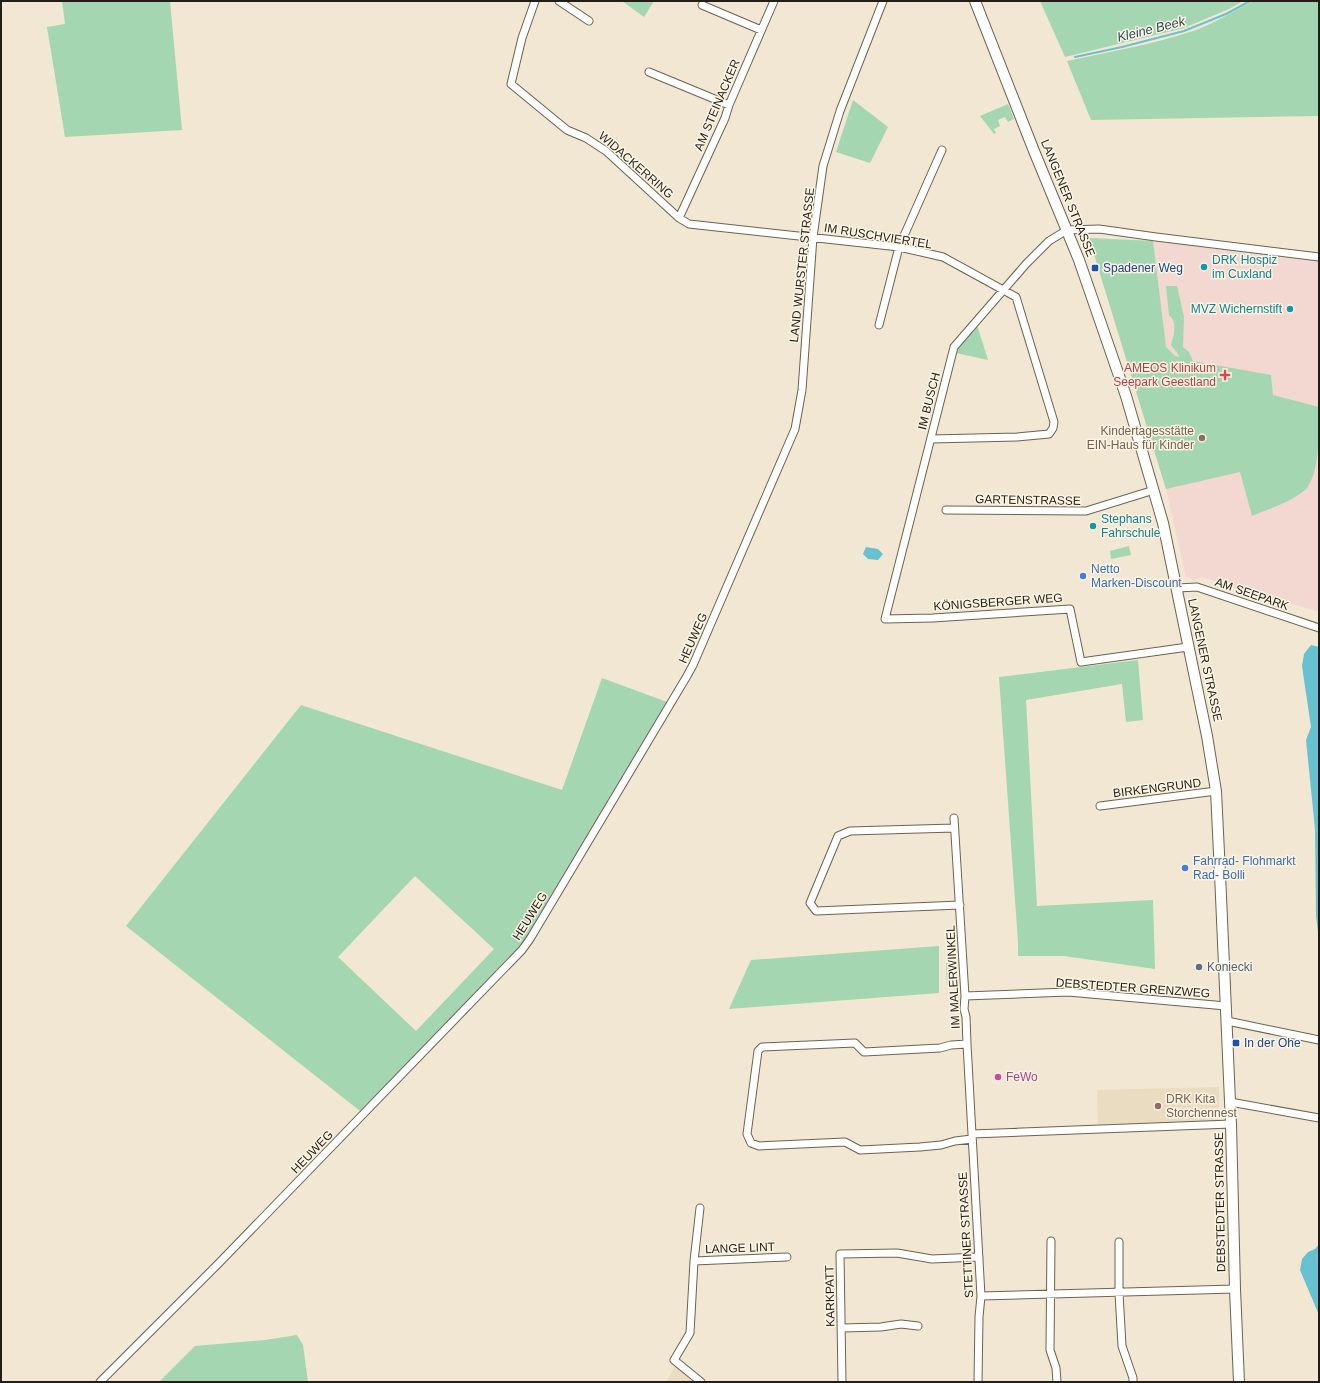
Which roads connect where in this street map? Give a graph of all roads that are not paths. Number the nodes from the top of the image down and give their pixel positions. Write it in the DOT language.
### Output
graph roads {
  1 [pos="535,1"];
  2 [pos="559,1"];
  3 [pos="774,1"];
  4 [pos="883,1"];
  5 [pos="975,1"];
  6 [pos="702,5"];
  7 [pos="589,21"];
  8 [pos="761,30"];
  9 [pos="649,72"];
  10 [pos="728,105"];
  11 [pos="942,150"];
  12 [pos="679,218"];
  13 [pos="1067,230"];
  14 [pos="813,237"];
  15 [pos="899,247"];
  16 [pos="1319,257"];
  17 [pos="1002,290"];
  18 [pos="879,325"];
  19 [pos="804,349"];
  20 [pos="931,439"];
  21 [pos="1154,490"];
  22 [pos="946,510"];
  23 [pos="1177,588"];
  24 [pos="885,619"];
  25 [pos="1319,628"];
  26 [pos="1188,647"];
  27 [pos="1216,792"];
  28 [pos="1100,806"];
  29 [pos="954,818"];
  30 [pos="954,828"];
  31 [pos="960,905"];
  32 [pos="965,996"];
  33 [pos="1226,1006"];
  34 [pos="1227,1022"];
  35 [pos="1319,1040"];
  36 [pos="967,1044"];
  37 [pos="1230,1102"];
  38 [pos="1319,1118"];
  39 [pos="1231,1124"];
  40 [pos="972,1137"];
  41 [pos="700,1208"];
  42 [pos="1051,1241"];
  43 [pos="1119,1242"];
  44 [pos="787,1257"];
  45 [pos="979,1257"];
  46 [pos="694,1261"];
  47 [pos="1235,1290"];
  48 [pos="1120,1293"];
  49 [pos="1051,1295"];
  50 [pos="981,1296"];
  51 [pos="918,1326"];
  52 [pos="842,1328"];
  53 [pos="100,1382"];
  54 [pos="701,1382"];
  55 [pos="842,1382"];
  56 [pos="978,1382"];
  57 [pos="1057,1382"];
  58 [pos="1133,1382"];
  59 [pos="1239,1382"];
  1 -- 12 [label="street, WIDACKERRING"];
  2 -- 7 [label="street"];
  3 -- 8 [label="street, AM STEINACKER"];
  4 -- 14 [label="street, LAND WURSTER STRASSE"];
  5 -- 13 [label="main road, LANGENER STRASSE"];
  6 -- 8 [label="street"];
  8 -- 10 [label="street, AM STEINACKER"];
  9 -- 10 [label="street"];
  10 -- 12 [label="street, AM STEINACKER"];
  11 -- 15 [label="street"];
  12 -- 14 [label="street, IM RUSCHVIERTEL"];
  13 -- 16 [label="street"];
  13 -- 17 [label="street, IM BUSCH"];
  13 -- 21 [label="main road, LANGENER STRASSE"];
  14 -- 15 [label="street, IM RUSCHVIERTEL"];
  14 -- 19 [label="street, LAND WURSTER STRASSE"];
  15 -- 17 [label="street, IM RUSCHVIERTEL"];
  15 -- 18 [label="street"];
  17 -- 20 [label="street, IM BUSCH"];
  17 -- 20 [label="street, IM RUSCHVIERTEL"];
  19 -- 53 [label="street, HEUWEG"];
  20 -- 24 [label="street, IM BUSCH"];
  21 -- 22 [label="street, GARTENSTRASSE"];
  21 -- 23 [label="main road, LANGENER STRASSE"];
  23 -- 25 [label="street, AM SEEPARK"];
  23 -- 26 [label="main road, LANGENER STRASSE"];
  24 -- 26 [label="street, KÖNIGSBERGER WEG"];
  26 -- 27 [label="main road, LANGENER STRASSE"];
  27 -- 28 [label="street, BIRKENGRUND"];
  27 -- 33 [label="main road, LANGENER STRASSE"];
  29 -- 30 [label="street, IM MALERWINKEL"];
  30 -- 31 [label="street, IM MALERWINKEL"];
  30 -- 31 [label="street"];
  31 -- 32 [label="street, IM MALERWINKEL"];
  32 -- 33 [label="street, DEBSTEDTER GRENZWEG"];
  32 -- 36 [label="street, IM MALERWINKEL"];
  33 -- 34 [label="main road, LANGENER STRASSE"];
  34 -- 35 [label="street"];
  34 -- 37 [label="main road, DEBSTEDTER STRASSE"];
  36 -- 40 [label="street, IM MALERWINKEL"];
  36 -- 40 [label="street"];
  37 -- 38 [label="street"];
  37 -- 39 [label="main road, DEBSTEDTER STRASSE"];
  39 -- 40 [label="street"];
  39 -- 47 [label="main road, DEBSTEDTER STRASSE"];
  40 -- 45 [label="street, STETTINER STRASSE"];
  41 -- 46 [label="street"];
  42 -- 49 [label="street"];
  43 -- 48 [label="street"];
  44 -- 46 [label="street, LANGE LINT"];
  45 -- 50 [label="street, STETTINER STRASSE"];
  45 -- 52 [label="street, KARKPATT"];
  46 -- 54 [label="street"];
  47 -- 48 [label="street"];
  47 -- 59 [label="main road, DEBSTEDTER STRASSE"];
  48 -- 49 [label="street"];
  48 -- 58 [label="street"];
  49 -- 50 [label="street"];
  49 -- 57 [label="street"];
  50 -- 56 [label="street, STETTINER STRASSE"];
  51 -- 52 [label="street"];
  52 -- 55 [label="street, KARKPATT"];
}
